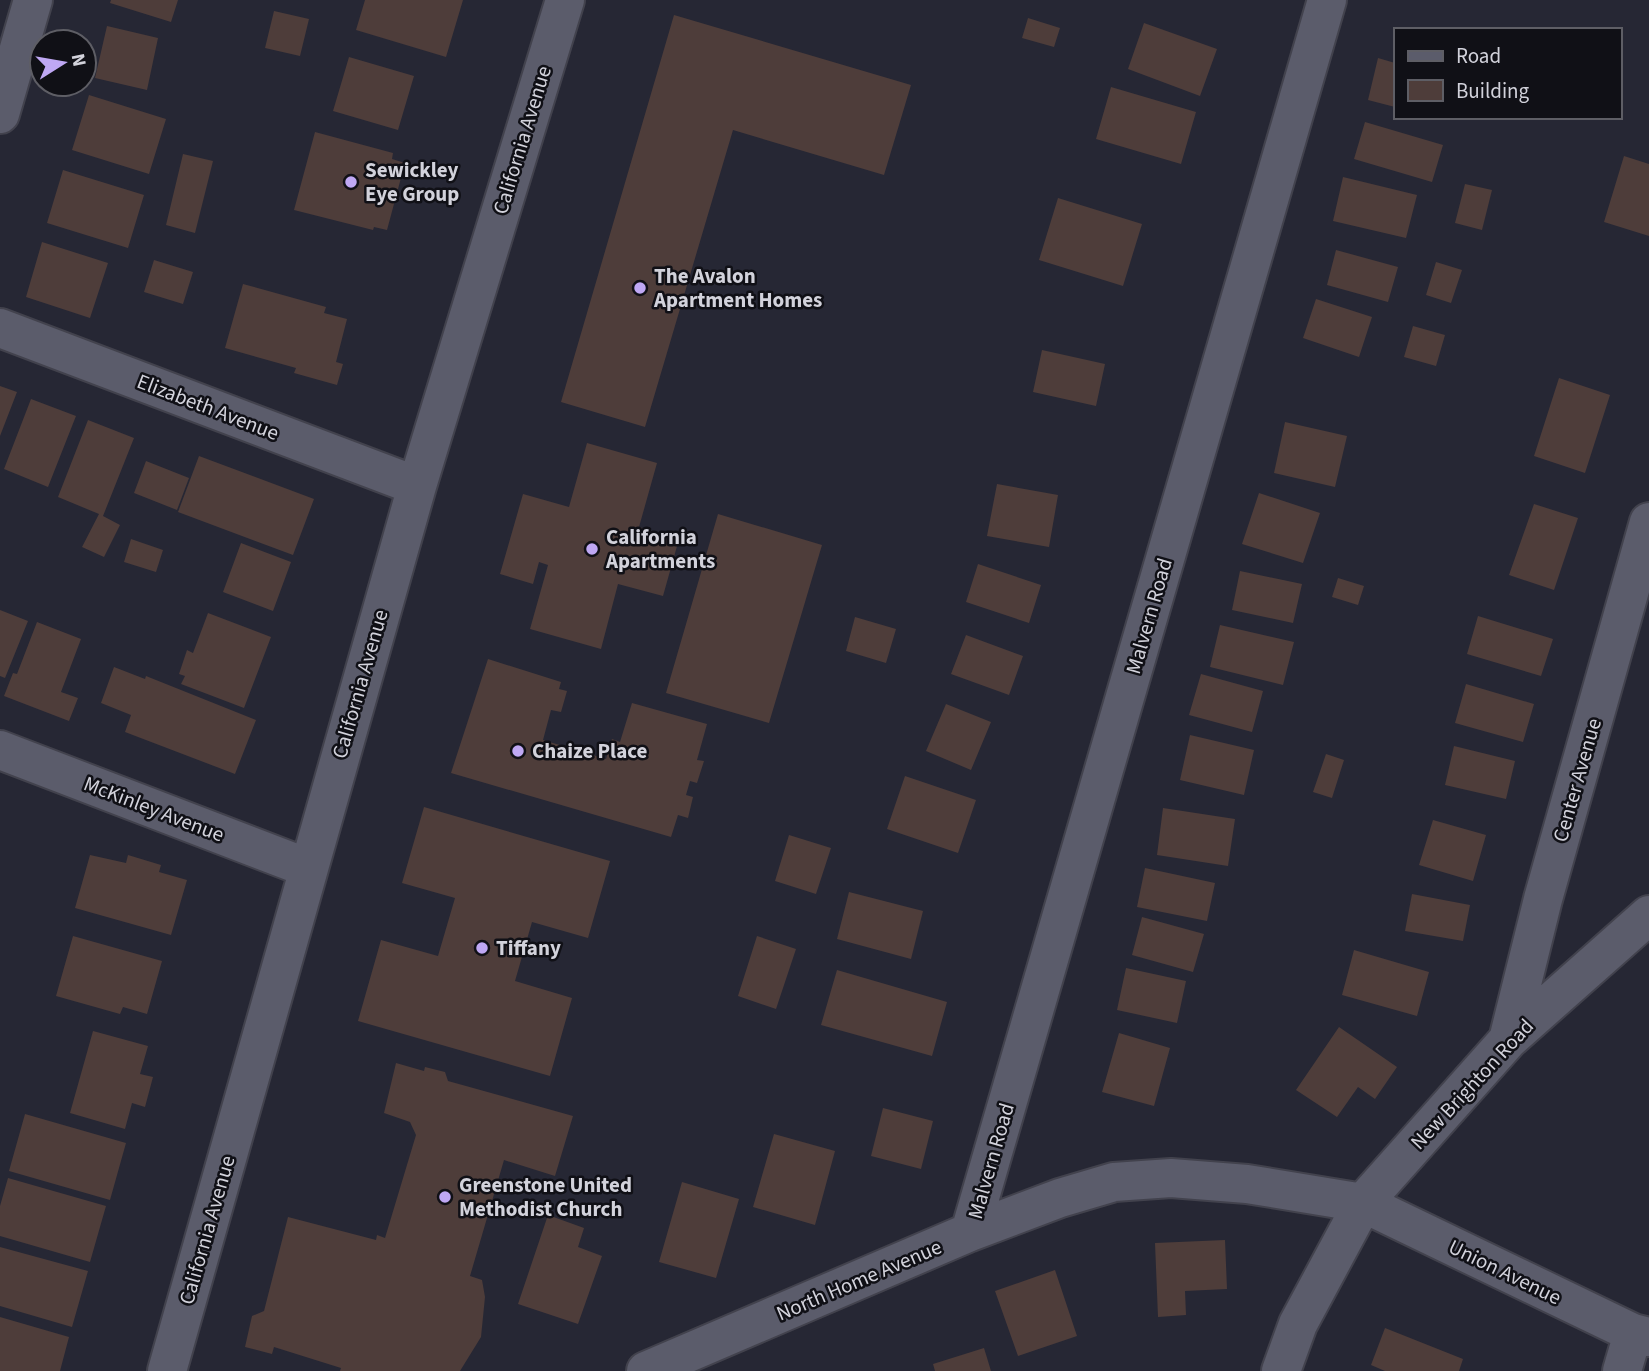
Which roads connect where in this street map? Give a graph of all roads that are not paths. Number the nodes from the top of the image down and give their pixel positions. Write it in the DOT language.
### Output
graph roads {
  1 [pos="33,0"];
  2 [pos="565,0"];
  3 [pos="1327,0"];
  4 [pos="0,114"];
  5 [pos="0,328"];
  6 [pos="416,486"];
  7 [pos="1649,522"];
  8 [pos="0,750"];
  9 [pos="308,868"];
  10 [pos="1649,915"];
  11 [pos="1508,1040"];
  12 [pos="1363,1203"];
  13 [pos="970,1232"];
  14 [pos="1641,1335"];
  15 [pos="167,1371"];
  16 [pos="646,1371"];
  17 [pos="1281,1371"];
  18 [pos="1622,1371"];
  1 -- 4 [label="street"];
  2 -- 6 [label="street, California Avenue"];
  3 -- 13 [label="street, Malvern Road"];
  5 -- 6 [label="street, Elizabeth Avenue"];
  6 -- 9 [label="street, California Avenue"];
  7 -- 11 [label="street, Center Avenue"];
  8 -- 9 [label="street, McKinley Avenue"];
  9 -- 15 [label="street, California Avenue"];
  10 -- 11 [label="street, New Brighton Road"];
  11 -- 12 [label="street, New Brighton Road"];
  12 -- 13 [label="street, North Home Avenue"];
  12 -- 14 [label="street, Union Avenue"];
  12 -- 17 [label="street, New Brighton Road"];
  13 -- 16 [label="street, North Home Avenue"];
  14 -- 18 [label="street"];
}
